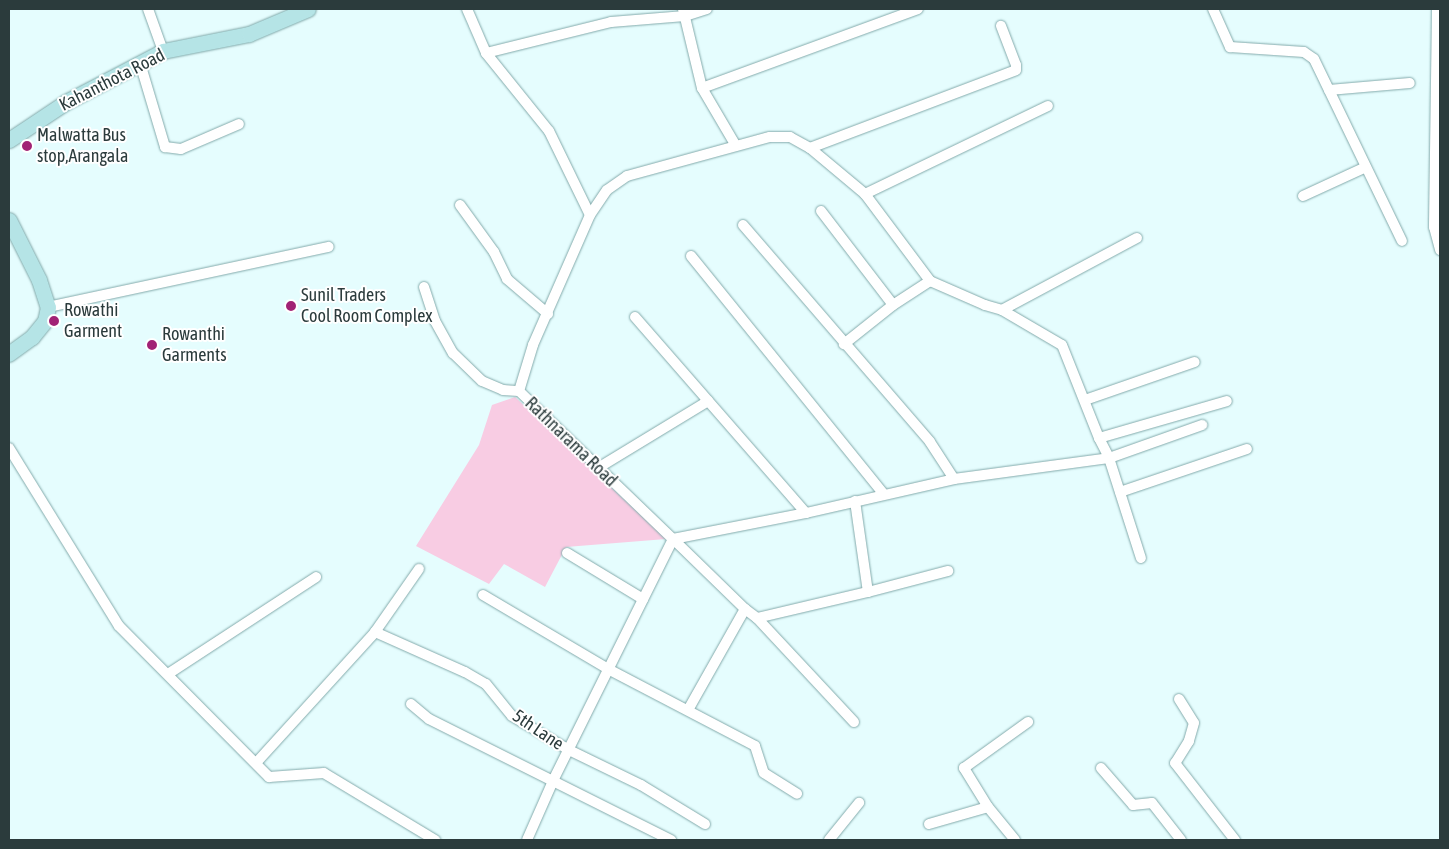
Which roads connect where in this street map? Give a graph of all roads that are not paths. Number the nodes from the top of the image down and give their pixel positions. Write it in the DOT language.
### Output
graph roads {
  1 [pos="148,9"];
  2 [pos="308,9"];
  3 [pos="468,9"];
  4 [pos="707,9"];
  5 [pos="918,9"];
  6 [pos="1213,9"];
  7 [pos="1437,9"];
  8 [pos="684,12"];
  9 [pos="1001,26"];
  10 [pos="162,51"];
  11 [pos="486,53"];
  12 [pos="140,63"];
  13 [pos="1410,83"];
  14 [pos="702,88"];
  15 [pos="1329,90"];
  16 [pos="1048,106"];
  17 [pos="239,124"];
  18 [pos="9,140"];
  19 [pos="736,146"];
  20 [pos="810,148"];
  21 [pos="1366,167"];
  22 [pos="865,194"];
  23 [pos="1303,196"];
  24 [pos="460,205"];
  25 [pos="821,211"];
  26 [pos="590,215"];
  27 [pos="9,220"];
  28 [pos="743,225"];
  29 [pos="1137,238"];
  30 [pos="1402,242"];
  31 [pos="329,247"];
  32 [pos="1440,250"];
  33 [pos="691,256"];
  34 [pos="930,281"];
  35 [pos="424,287"];
  36 [pos="893,305"];
  37 [pos="48,307"];
  38 [pos="1002,310"];
  39 [pos="548,314"];
  40 [pos="636,317"];
  41 [pos="844,344"];
  42 [pos="9,354"];
  43 [pos="1195,362"];
  44 [pos="519,392"];
  45 [pos="708,400"];
  46 [pos="1085,400"];
  47 [pos="1228,401"];
  48 [pos="1202,424"];
  49 [pos="1099,438"];
  50 [pos="9,448"];
  51 [pos="1247,449"];
  52 [pos="1109,458"];
  53 [pos="598,468"];
  54 [pos="954,479"];
  55 [pos="1120,492"];
  56 [pos="884,494"];
  57 [pos="856,501"];
  58 [pos="806,513"];
  59 [pos="673,539"];
  60 [pos="567,553"];
  61 [pos="1141,558"];
  62 [pos="419,569"];
  63 [pos="948,571"];
  64 [pos="316,577"];
  65 [pos="868,592"];
  66 [pos="483,594"];
  67 [pos="643,599"];
  68 [pos="745,609"];
  69 [pos="757,618"];
  70 [pos="375,632"];
  71 [pos="608,669"];
  72 [pos="168,674"];
  73 [pos="1179,699"];
  74 [pos="411,704"];
  75 [pos="688,710"];
  76 [pos="854,722"];
  77 [pos="1028,722"];
  78 [pos="569,750"];
  79 [pos="256,763"];
  80 [pos="1101,768"];
  81 [pos="553,780"];
  82 [pos="797,794"];
  83 [pos="859,803"];
  84 [pos="988,807"];
  85 [pos="705,824"];
  86 [pos="929,824"];
  87 [pos="435,840"];
  88 [pos="527,840"];
  89 [pos="671,840"];
  90 [pos="829,840"];
  91 [pos="1015,840"];
  92 [pos="1181,840"];
  93 [pos="1235,840"];
  1 -- 10 [label="street"];
  2 -- 10 [label="main road, Kahanthota Road"];
  3 -- 11 [label="street"];
  4 -- 8 [label="street"];
  5 -- 14 [label="street"];
  6 -- 15 [label="street"];
  7 -- 32 [label="street"];
  8 -- 11 [label="street"];
  8 -- 14 [label="street"];
  9 -- 20 [label="street"];
  10 -- 12 [label="main road, Kahanthota Road"];
  11 -- 26 [label="street"];
  12 -- 17 [label="street"];
  12 -- 18 [label="main road, Kahanthota Road"];
  13 -- 15 [label="street"];
  14 -- 19 [label="street"];
  15 -- 21 [label="street"];
  16 -- 22 [label="street"];
  19 -- 20 [label="street, Rathnarama Road"];
  19 -- 26 [label="street, Rathnarama Road"];
  20 -- 22 [label="street, Rathnarama Road"];
  21 -- 23 [label="street"];
  21 -- 30 [label="street"];
  22 -- 34 [label="street, Rathnarama Road"];
  24 -- 39 [label="street"];
  25 -- 36 [label="street"];
  26 -- 39 [label="street, Rathnarama Road"];
  27 -- 37 [label="main road"];
  28 -- 41 [label="street"];
  29 -- 38 [label="street"];
  31 -- 37 [label="street"];
  33 -- 56 [label="street"];
  34 -- 36 [label="street"];
  34 -- 38 [label="street"];
  35 -- 44 [label="street"];
  36 -- 41 [label="street"];
  37 -- 42 [label="main road"];
  38 -- 46 [label="street"];
  39 -- 44 [label="street, Rathnarama Road"];
  40 -- 45 [label="street"];
  41 -- 54 [label="street"];
  43 -- 46 [label="street"];
  44 -- 53 [label="street, Rathnarama Road"];
  45 -- 53 [label="street"];
  45 -- 58 [label="street"];
  46 -- 49 [label="street"];
  47 -- 49 [label="street"];
  48 -- 52 [label="street"];
  49 -- 52 [label="street"];
  50 -- 72 [label="street"];
  51 -- 55 [label="street"];
  52 -- 54 [label="street"];
  52 -- 55 [label="street"];
  53 -- 59 [label="street, Rathnarama Road"];
  54 -- 56 [label="street"];
  55 -- 61 [label="street"];
  56 -- 57 [label="street"];
  57 -- 58 [label="street"];
  57 -- 65 [label="street"];
  58 -- 59 [label="street"];
  59 -- 67 [label="street"];
  59 -- 68 [label="street, Rathnarama Road"];
  60 -- 67 [label="street"];
  62 -- 70 [label="street"];
  63 -- 65 [label="street"];
  64 -- 72 [label="street"];
  65 -- 69 [label="street"];
  66 -- 71 [label="street"];
  67 -- 71 [label="street"];
  68 -- 69 [label="street, Rathnarama Road"];
  68 -- 75 [label="street"];
  69 -- 76 [label="street, Rathnarama Road"];
  70 -- 78 [label="street, 5th Lane"];
  70 -- 79 [label="street"];
  71 -- 75 [label="street"];
  71 -- 78 [label="street"];
  72 -- 79 [label="street"];
  73 -- 93 [label="street"];
  74 -- 81 [label="street"];
  75 -- 82 [label="street"];
  77 -- 84 [label="street"];
  78 -- 81 [label="street"];
  78 -- 85 [label="street, 5th Lane"];
  79 -- 87 [label="street"];
  80 -- 92 [label="street"];
  81 -- 88 [label="street"];
  81 -- 89 [label="street"];
  83 -- 90 [label="street"];
  84 -- 86 [label="street"];
  84 -- 91 [label="street"];
}
